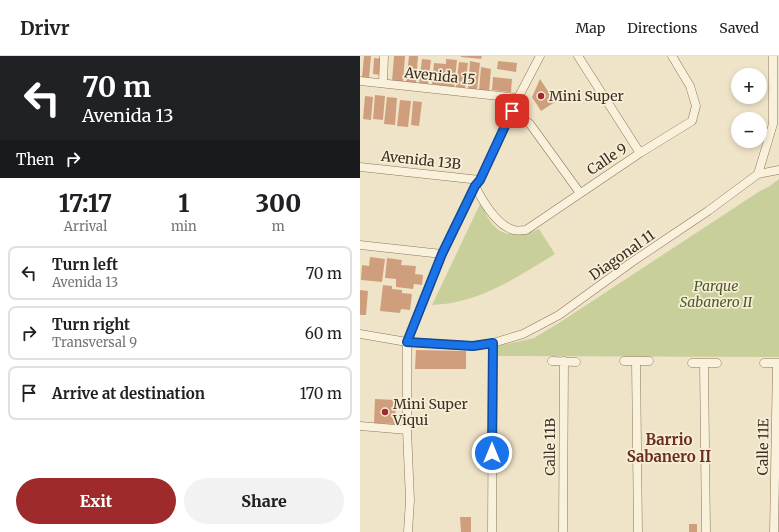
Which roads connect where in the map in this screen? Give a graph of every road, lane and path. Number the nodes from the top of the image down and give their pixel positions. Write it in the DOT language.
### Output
graph roads {
  1 [pos="384,56"];
  2 [pos="540,56"];
  3 [pos="578,56"];
  4 [pos="672,56"];
  5 [pos="773,56"];
  6 [pos="360,81"];
  7 [pos="383,83"];
  8 [pos="518,98"];
  9 [pos="512,111"];
  10 [pos="640,153"];
  11 [pos="360,167"];
  12 [pos="779,170"];
  13 [pos="758,174"];
  14 [pos="478,183"];
  15 [pos="580,193"];
  16 [pos="526,230"];
  17 [pos="360,245"];
  18 [pos="442,254"];
  19 [pos="360,334"];
  20 [pos="407,342"];
  21 [pos="493,343"];
  22 [pos="552,361"];
  23 [pos="564,361"];
  24 [pos="624,361"];
  25 [pos="636,361"];
  26 [pos="650,361"];
  27 [pos="576,362"];
  28 [pos="692,362"];
  29 [pos="704,363"];
  30 [pos="717,363"];
  31 [pos="764,363"];
  32 [pos="778,363"];
  33 [pos="360,426"];
  34 [pos="407,430"];
  35 [pos="408,532"];
  36 [pos="492,532"];
  37 [pos="563,532"];
  38 [pos="638,532"];
  39 [pos="706,532"];
  40 [pos="774,532"];
  1 -- 7 [label="street"];
  2 -- 8 [label="street"];
  3 -- 10 [label="street"];
  4 -- 10 [label="street, Calle 9"];
  5 -- 13 [label="street"];
  6 -- 7 [label="street, Avenida 15"];
  7 -- 8 [label="street, Avenida 15"];
  8 -- 9 [label="street"];
  9 -- 14 [label="street"];
  9 -- 15 [label="street"];
  10 -- 15 [label="street, Calle 9"];
  11 -- 14 [label="street, Avenida 13B"];
  12 -- 13 [label="street"];
  13 -- 21 [label="street, Diagonal 11"];
  14 -- 16 [label="street, Avenida 13B"];
  14 -- 18 [label="street"];
  15 -- 16 [label="street, Calle 9"];
  17 -- 18 [label="street"];
  18 -- 20 [label="street"];
  19 -- 20 [label="street, Diagonal 11"];
  20 -- 21 [label="street, Diagonal 11"];
  20 -- 34 [label="street"];
  21 -- 36 [label="street"];
  22 -- 23 [label="street"];
  23 -- 27 [label="street"];
  23 -- 37 [label="street, Calle 11B"];
  24 -- 25 [label="street"];
  25 -- 26 [label="street"];
  25 -- 38 [label="street"];
  28 -- 29 [label="street"];
  29 -- 30 [label="street"];
  29 -- 39 [label="street"];
  31 -- 32 [label="street"];
  32 -- 40 [label="street, Calle 11E"];
  33 -- 34 [label="street"];
  34 -- 35 [label="street"];
}
